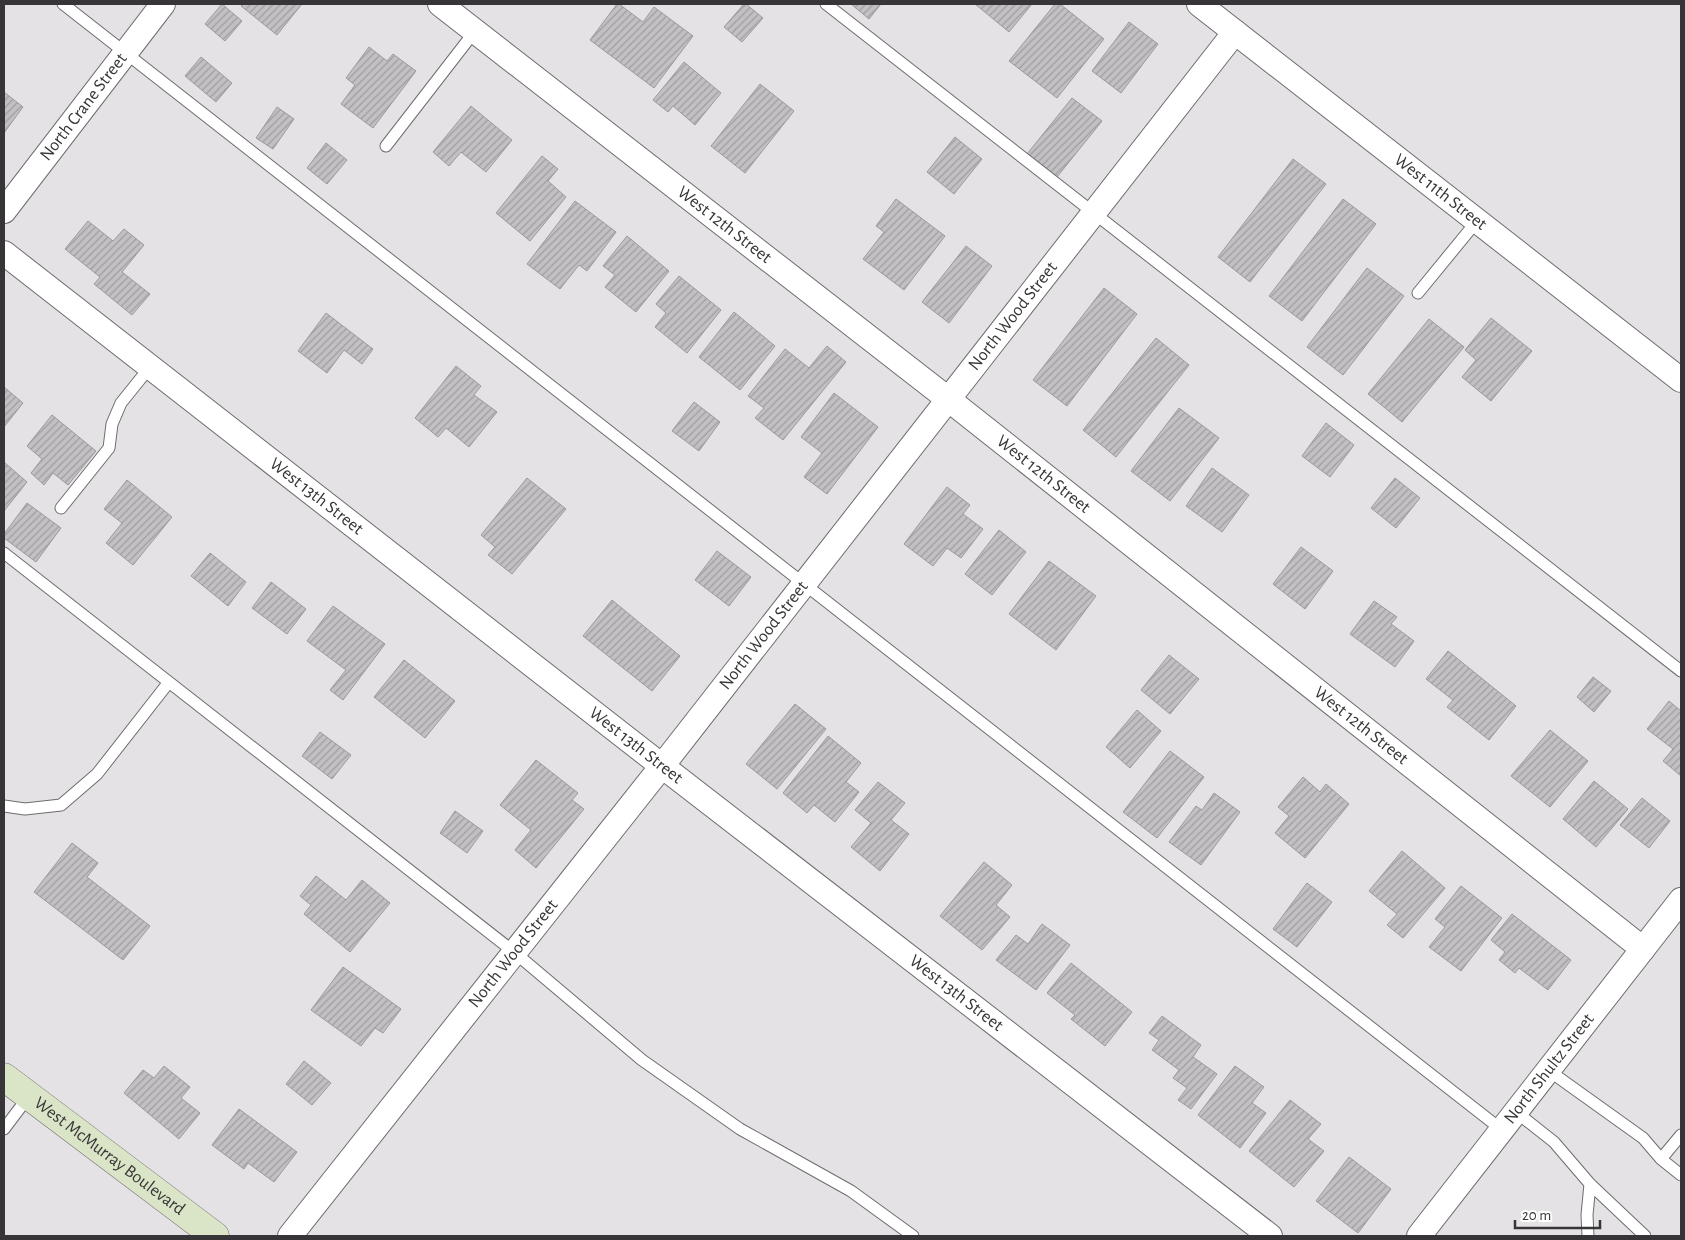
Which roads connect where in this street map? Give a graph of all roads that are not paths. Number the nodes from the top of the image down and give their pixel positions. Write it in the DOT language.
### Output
graph roads {
  1 [pos="63,4"];
  2 [pos="164,4"];
  3 [pos="440,4"];
  4 [pos="826,4"];
  5 [pos="1199,4"];
  6 [pos="475,31"];
  7 [pos="1235,32"];
  8 [pos="125,53"];
  9 [pos="386,146"];
  10 [pos="4,211"];
  11 [pos="1094,213"];
  12 [pos="1477,221"];
  13 [pos="4,253"];
  14 [pos="1418,293"];
  15 [pos="150,367"];
  16 [pos="1681,380"];
  17 [pos="948,399"];
  18 [pos="61,508"];
  19 [pos="4,553"];
  20 [pos="804,584"];
  21 [pos="1681,671"];
  22 [pos="169,682"];
  23 [pos="662,766"];
  24 [pos="4,806"];
  25 [pos="1681,900"];
  26 [pos="1644,949"];
  27 [pos="514,952"];
  28 [pos="1548,1070"];
  29 [pos="4,1077"];
  30 [pos="29,1096"];
  31 [pos="1516,1112"];
  32 [pos="4,1129"];
  33 [pos="1502,1130"];
  34 [pos="1681,1135"];
  35 [pos="1662,1159"];
  36 [pos="1681,1175"];
  37 [pos="1590,1184"];
  38 [pos="215,1236"];
  39 [pos="290,1236"];
  40 [pos="913,1236"];
  41 [pos="1270,1236"];
  42 [pos="1419,1236"];
  43 [pos="1588,1236"];
  44 [pos="1645,1236"];
  1 -- 8 [label="lane"];
  2 -- 8 [label="street, North Crane Street"];
  3 -- 6 [label="street, West 12th Street"];
  4 -- 11 [label="lane"];
  5 -- 7 [label="street, West 11th Street"];
  6 -- 9 [label="lane"];
  6 -- 17 [label="street, West 12th Street"];
  7 -- 11 [label="street, North Wood Street"];
  7 -- 12 [label="street, West 11th Street"];
  8 -- 10 [label="street, North Crane Street"];
  8 -- 20 [label="lane"];
  11 -- 17 [label="street, North Wood Street"];
  11 -- 21 [label="lane"];
  12 -- 14 [label="lane"];
  12 -- 16 [label="street, West 11th Street"];
  13 -- 15 [label="street, West 13th Street"];
  15 -- 18 [label="lane"];
  15 -- 23 [label="street, West 13th Street"];
  17 -- 20 [label="street, North Wood Street"];
  17 -- 26 [label="street, West 12th Street"];
  19 -- 22 [label="lane"];
  20 -- 23 [label="street, North Wood Street"];
  20 -- 33 [label="lane"];
  22 -- 24 [label="lane"];
  22 -- 27 [label="lane"];
  23 -- 27 [label="street, North Wood Street"];
  23 -- 41 [label="street, West 13th Street"];
  25 -- 26 [label="street, North Shultz Street"];
  26 -- 28 [label="street, North Shultz Street"];
  27 -- 39 [label="street, North Wood Street"];
  27 -- 40 [label="lane"];
  28 -- 31 [label="street, North Shultz Street"];
  28 -- 35 [label="lane"];
  29 -- 30 [label="street, West McMurray Boulevard"];
  30 -- 32 [label="lane"];
  30 -- 38 [label="street, West McMurray Boulevard"];
  31 -- 33 [label="street, North Shultz Street"];
  31 -- 37 [label="lane"];
  33 -- 42 [label="street, North Shultz Street"];
  34 -- 35 [label="lane"];
  35 -- 36 [label="lane"];
  37 -- 43 [label="lane"];
  37 -- 44 [label="lane"];
}
